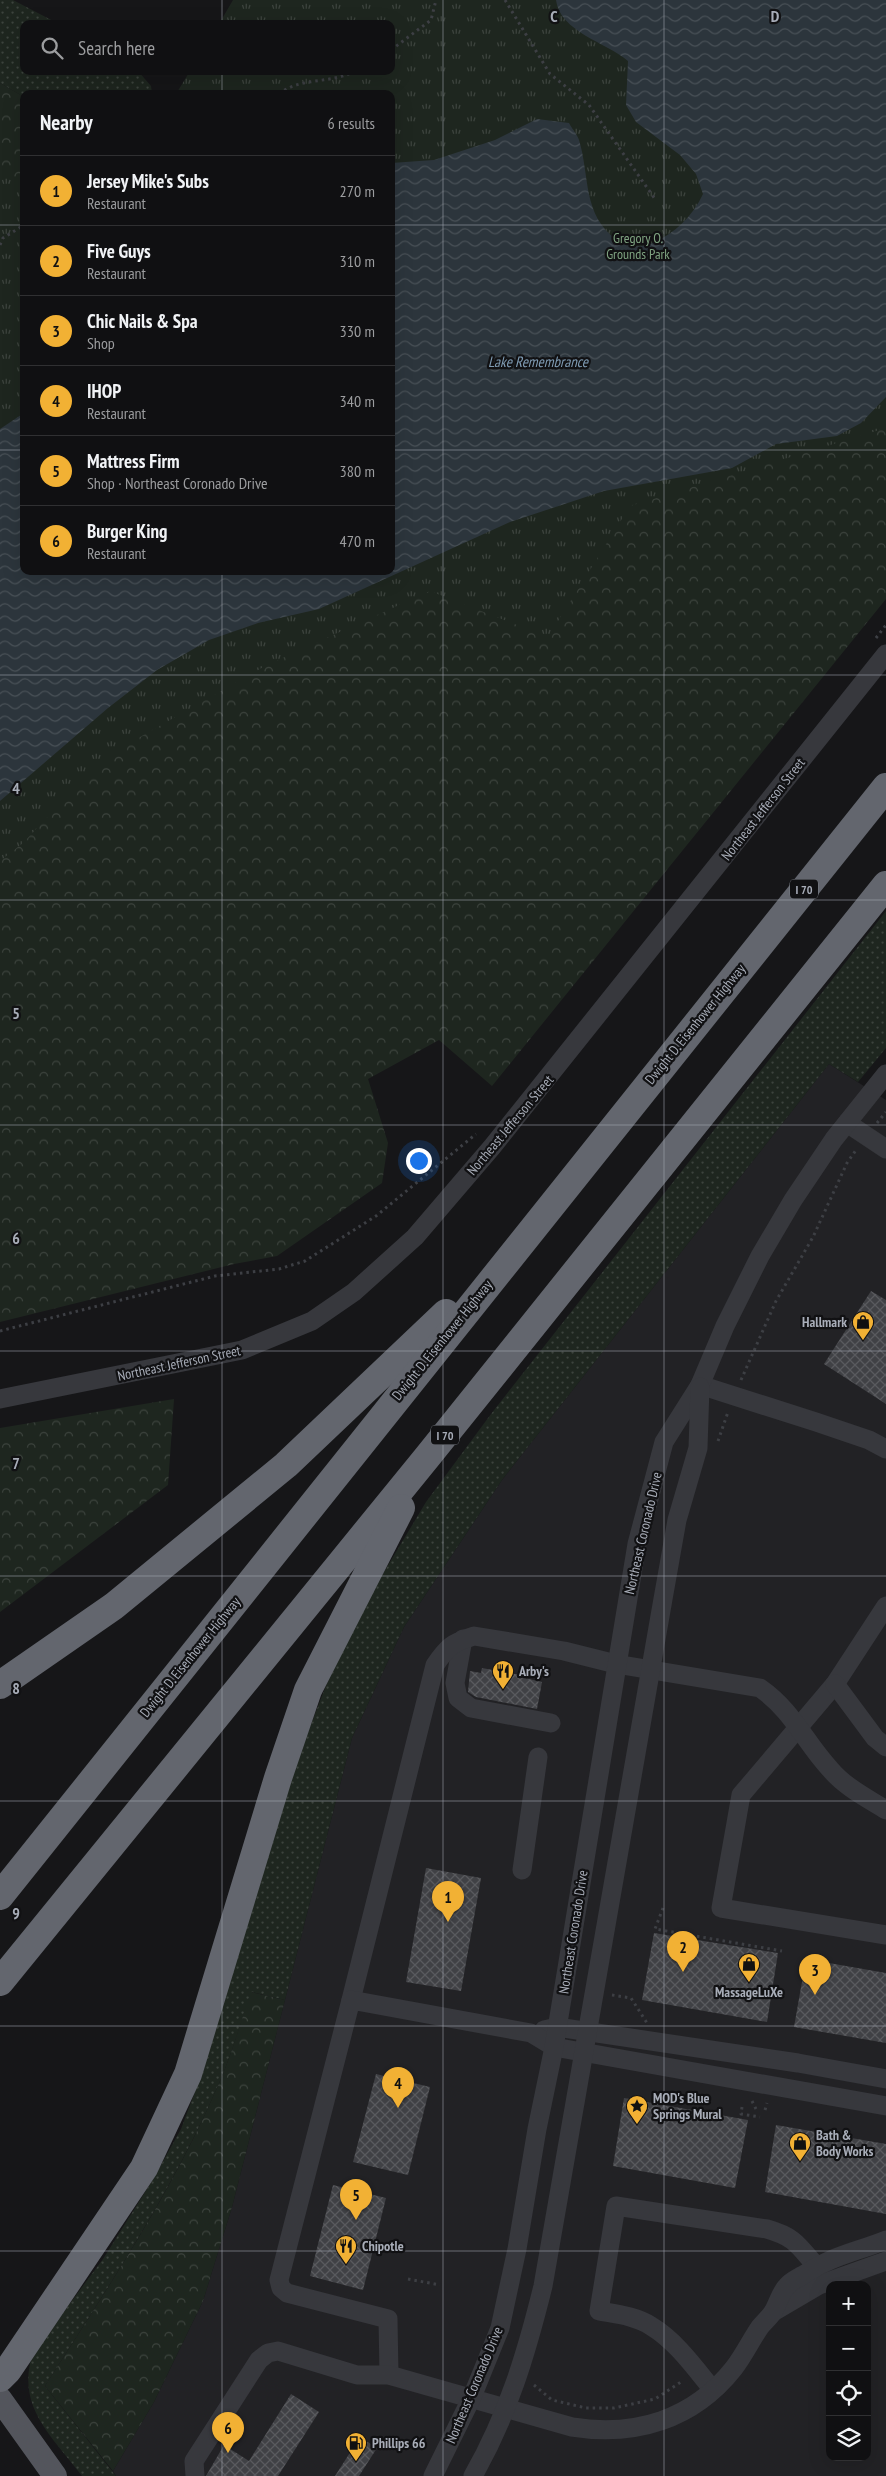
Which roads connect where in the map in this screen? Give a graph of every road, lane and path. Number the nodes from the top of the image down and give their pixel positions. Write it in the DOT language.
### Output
graph roads {
  1 [pos="436,0"];
  2 [pos="505,0"];
  3 [pos="395,47"];
  4 [pos="348,75"];
  5 [pos="286,90"];
  6 [pos="656,199"];
  7 [pos="20,228"];
  8 [pos="0,245"];
  9 [pos="886,625"];
  10 [pos="879,648"];
  11 [pos="886,787"];
  12 [pos="886,885"];
  13 [pos="886,1074"];
  14 [pos="886,1112"];
  15 [pos="882,1117"];
  16 [pos="846,1123"];
  17 [pos="478,1133"];
  18 [pos="886,1149"];
  19 [pos="847,1163"];
  20 [pos="518,1245"];
  21 [pos="0,1331"];
  22 [pos="740,1382"];
  23 [pos="700,1385"];
  24 [pos="0,1399"];
  25 [pos="886,1449"];
  26 [pos="428,1456"];
  27 [pos="886,1606"];
  28 [pos="463,1639"];
  29 [pos="616,1664"];
  30 [pos="650,1670"];
  31 [pos="835,1684"];
  32 [pos="0,1685"];
  33 [pos="551,1723"];
  34 [pos="799,1727"];
  35 [pos="886,1747"];
  36 [pos="538,1757"];
  37 [pos="886,1810"];
  38 [pos="522,1870"];
  39 [pos="0,1896"];
  40 [pos="663,1908"];
  41 [pos="886,1935"];
  42 [pos="782,1951"];
  43 [pos="0,1982"];
  44 [pos="610,1994"];
  45 [pos="351,2000"];
  46 [pos="648,2026"];
  47 [pos="557,2027"];
  48 [pos="587,2032"];
  49 [pos="531,2033"];
  50 [pos="554,2047"];
  51 [pos="583,2053"];
  52 [pos="886,2079"];
  53 [pos="886,2106"];
  54 [pos="742,2107"];
  55 [pos="760,2118"];
  56 [pos="886,2240"];
  57 [pos="886,2262"];
  58 [pos="816,2266"];
  59 [pos="408,2279"];
  60 [pos="440,2285"];
  61 [pos="773,2312"];
  62 [pos="389,2375"];
  63 [pos="0,2378"];
  64 [pos="681,2382"];
  65 [pos="534,2385"];
  66 [pos="713,2390"];
  67 [pos="472,2397"];
  68 [pos="0,2400"];
  69 [pos="507,2407"];
  70 [pos="55,2476"];
  71 [pos="194,2476"];
  72 [pos="433,2476"];
  73 [pos="473,2476"];
  1 -- 3 [label="path"];
  2 -- 6 [label="path"];
  4 -- 5 [label="path"];
  7 -- 8 [label="path"];
  9 -- 10 [label="path"];
  10 -- 24 [label="street, Northeast Jefferson Street"];
  11 -- 20 [label="highway, Dwight D. Eisenhower Highway / I 70"];
  12 -- 26 [label="highway, I 70"];
  13 -- 16 [label="street, Northeast Coronado Drive"];
  14 -- 15 [label="path"];
  16 -- 18 [label="street"];
  16 -- 23 [label="street, Northeast Coronado Drive"];
  17 -- 21 [label="path"];
  19 -- 22 [label="path"];
  20 -- 32 [label="highway"];
  20 -- 39 [label="highway, Dwight D. Eisenhower Highway / I 70"];
  23 -- 25 [label="street"];
  23 -- 29 [label="street, Northeast Coronado Drive"];
  23 -- 30 [label="street, Northeast Coronado Drive"];
  26 -- 43 [label="highway, I 70"];
  26 -- 63 [label="highway"];
  27 -- 31 [label="street"];
  28 -- 29 [label="street"];
  28 -- 33 [label="street"];
  28 -- 45 [label="street"];
  29 -- 30 [label="street"];
  29 -- 47 [label="street, Northeast Coronado Drive"];
  30 -- 34 [label="street"];
  30 -- 48 [label="street, Northeast Coronado Drive"];
  31 -- 34 [label="street"];
  31 -- 35 [label="street"];
  34 -- 37 [label="street"];
  34 -- 41 [label="street"];
  36 -- 38 [label="street"];
  40 -- 42 [label="path"];
  44 -- 46 [label="path"];
  45 -- 49 [label="street"];
  45 -- 62 [label="street"];
  47 -- 48 [label="street"];
  47 -- 49 [label="street"];
  47 -- 50 [label="street, Northeast Coronado Drive"];
  48 -- 51 [label="street, Northeast Coronado Drive"];
  48 -- 52 [label="street"];
  49 -- 50 [label="street"];
  50 -- 51 [label="street"];
  50 -- 67 [label="street, Northeast Coronado Drive"];
  51 -- 53 [label="street"];
  51 -- 69 [label="street, Northeast Coronado Drive"];
  54 -- 55 [label="path"];
  56 -- 58 [label="street"];
  57 -- 61 [label="street"];
  58 -- 61 [label="street"];
  58 -- 66 [label="street"];
  59 -- 60 [label="path"];
  61 -- 66 [label="street"];
  62 -- 67 [label="street"];
  62 -- 71 [label="street"];
  64 -- 65 [label="path"];
  66 -- 69 [label="street"];
  67 -- 69 [label="street"];
  67 -- 72 [label="street, Northeast Coronado Drive"];
  68 -- 70 [label="main road"];
  69 -- 73 [label="street, Northeast Coronado Drive"];
}
